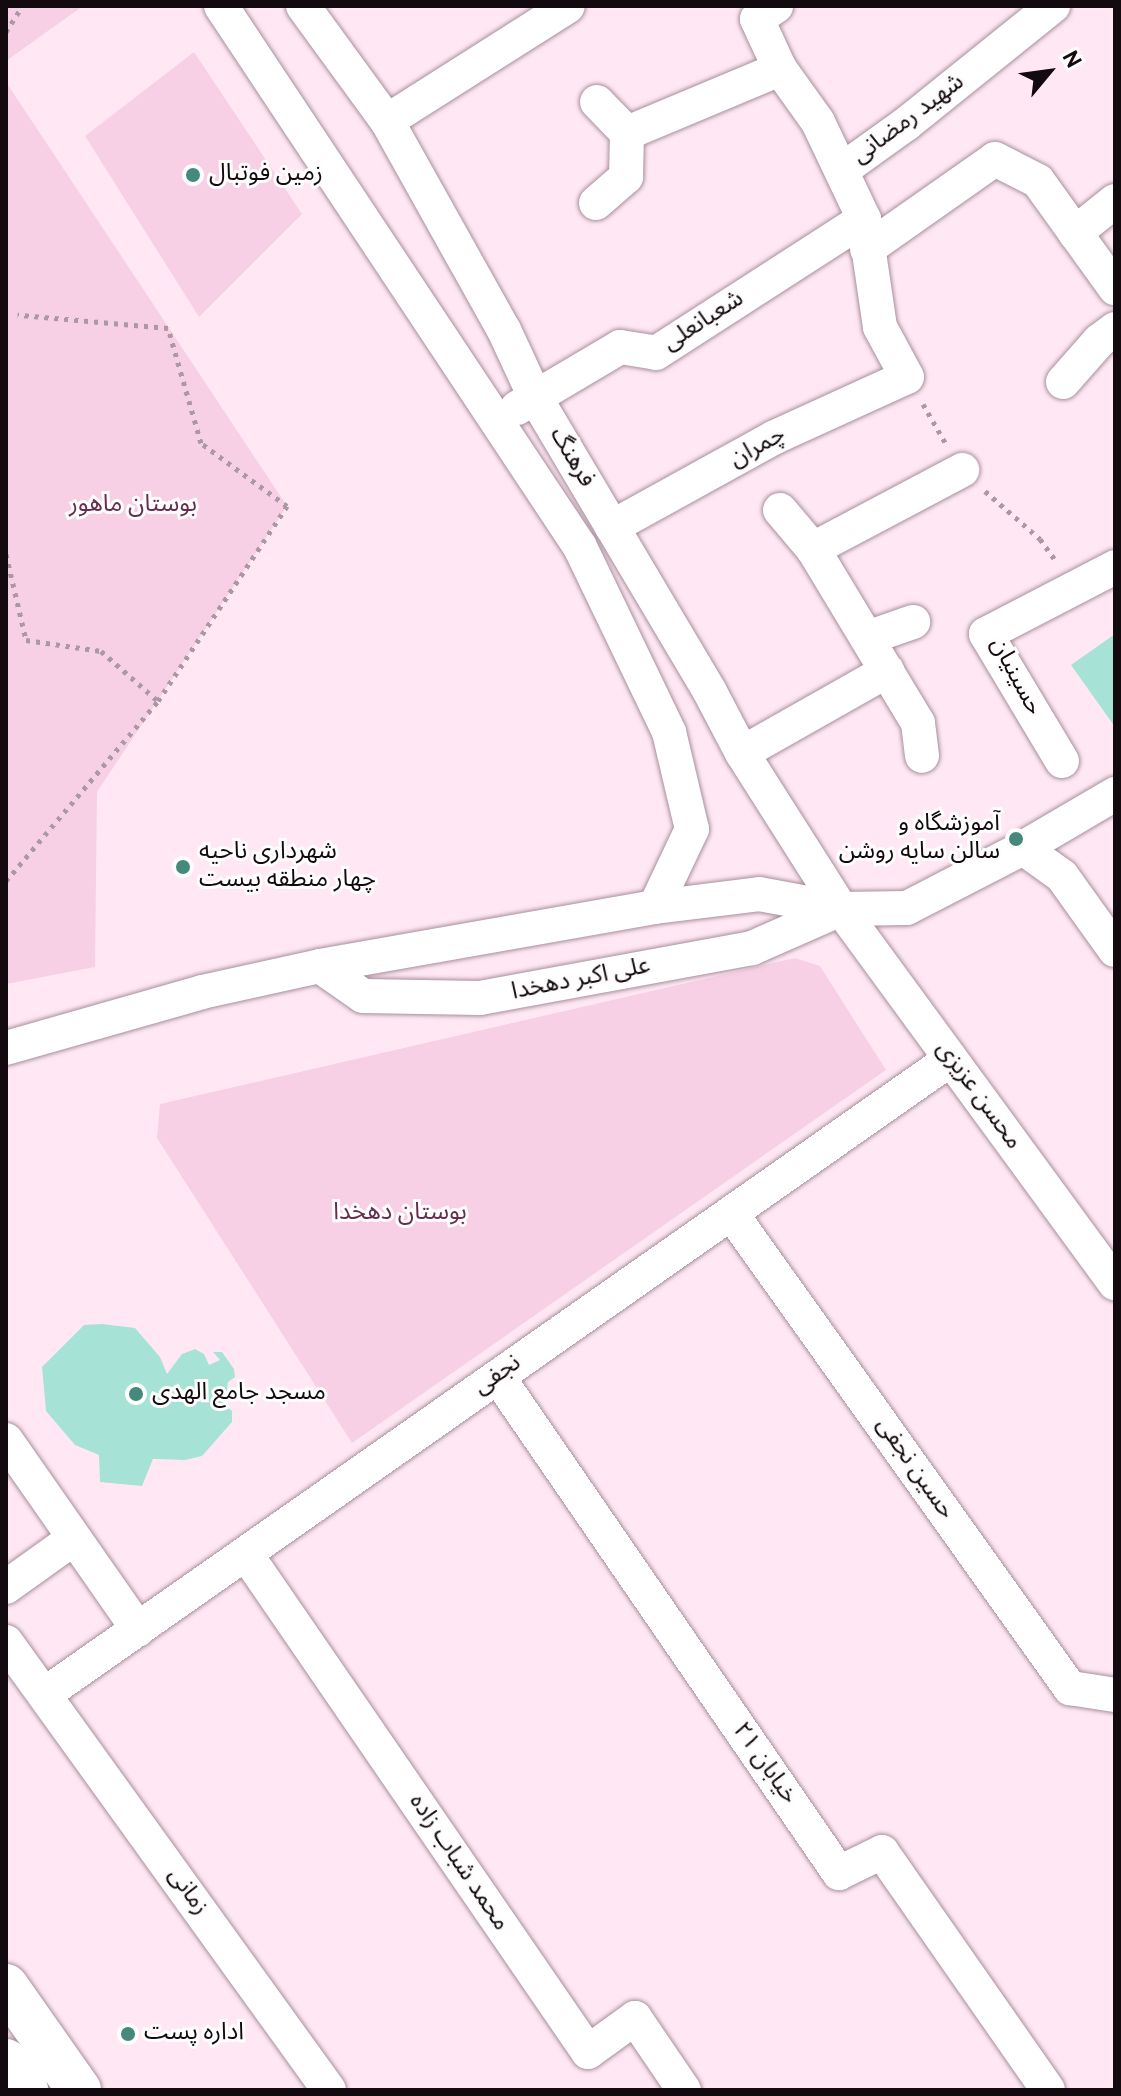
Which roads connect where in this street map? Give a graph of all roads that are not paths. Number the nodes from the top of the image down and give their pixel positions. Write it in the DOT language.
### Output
graph roads {
  1 [pos="221,6"];
  2 [pos="303,6"];
  3 [pos="568,6"];
  4 [pos="776,6"];
  5 [pos="1053,6"];
  6 [pos="780,69"];
  7 [pos="597,102"];
  8 [pos="387,121"];
  9 [pos="627,133"];
  10 [pos="842,170"];
  11 [pos="1115,201"];
  12 [pos="596,203"];
  13 [pos="1075,233"];
  14 [pos="865,234"];
  15 [pos="1115,288"];
  16 [pos="1115,329"];
  17 [pos="1063,382"];
  18 [pos="535,397"];
  19 [pos="495,421"];
  20 [pos="962,470"];
  21 [pos="780,510"];
  22 [pos="612,527"];
  23 [pos="813,549"];
  24 [pos="1115,567"];
  25 [pos="913,622"];
  26 [pos="867,638"];
  27 [pos="887,671"];
  28 [pos="742,753"];
  29 [pos="922,756"];
  30 [pos="1062,761"];
  31 [pos="1115,794"];
  32 [pos="1023,848"];
  33 [pos="655,907"];
  34 [pos="841,909"];
  35 [pos="1115,950"];
  36 [pos="320,966"];
  37 [pos="6,1048"];
  38 [pos="951,1059"];
  39 [pos="731,1213"];
  40 [pos="1115,1283"];
  41 [pos="498,1377"];
  42 [pos="6,1440"];
  43 [pos="73,1539"];
  44 [pos="246,1554"];
  45 [pos="6,1587"];
  46 [pos="138,1629"];
  47 [pos="6,1642"];
  48 [pos="45,1694"];
  49 [pos="1115,1695"];
  50 [pos="6,1986"];
  51 [pos="6,2061"];
  52 [pos="26,2090"];
  53 [pos="79,2090"];
  54 [pos="329,2090"];
  55 [pos="684,2090"];
  56 [pos="1048,2090"];
  1 -- 19 [label="street, فرهنگ"];
  2 -- 8 [label="street, فرهنگ"];
  3 -- 8 [label="street"];
  4 -- 6 [label="street, شهید رمضانی"];
  5 -- 10 [label="street, شهید رمضانی"];
  6 -- 9 [label="street"];
  6 -- 10 [label="street, شهید رمضانی"];
  7 -- 9 [label="street"];
  8 -- 18 [label="street, فرهنگ"];
  9 -- 12 [label="street"];
  10 -- 14 [label="street"];
  11 -- 13 [label="street"];
  13 -- 14 [label="street, شعبانعلی"];
  13 -- 15 [label="street"];
  14 -- 18 [label="street, شعبانعلی"];
  14 -- 22 [label="street, چمران"];
  16 -- 17 [label="street"];
  18 -- 19 [label="street, شعبانعلی"];
  18 -- 22 [label="street, فرهنگ"];
  19 -- 33 [label="street, فرهنگ"];
  20 -- 23 [label="street"];
  21 -- 23 [label="street"];
  22 -- 28 [label="street, فرهنگ"];
  23 -- 26 [label="street"];
  24 -- 30 [label="street, حسینیان"];
  25 -- 26 [label="street"];
  26 -- 27 [label="street"];
  27 -- 28 [label="street"];
  27 -- 29 [label="street"];
  28 -- 34 [label="street, فرهنگ"];
  31 -- 32 [label="street, علی اکبر دهخدا"];
  32 -- 34 [label="street, علی اکبر دهخدا"];
  32 -- 35 [label="street"];
  33 -- 34 [label="street, علی اکبر دهخدا"];
  33 -- 36 [label="street, علی اکبر دهخدا"];
  34 -- 36 [label="street, علی اکبر دهخدا"];
  34 -- 38 [label="street, محسن عزیزی"];
  36 -- 37 [label="street, علی اکبر دهخدا"];
  38 -- 39 [label="street, نجفی"];
  38 -- 40 [label="street, محسن عزیزی"];
  39 -- 41 [label="street, نجفی"];
  39 -- 49 [label="street, حسین نجفی"];
  41 -- 44 [label="street, نجفی"];
  41 -- 56 [label="street, خیابان ۲۱"];
  42 -- 43 [label="street"];
  43 -- 45 [label="street"];
  43 -- 46 [label="street"];
  44 -- 46 [label="street, نجفی"];
  44 -- 55 [label="street, محمد شباب زاده"];
  46 -- 48 [label="street, نجفی"];
  47 -- 48 [label="street, زمانی"];
  48 -- 54 [label="street, زمانی"];
  50 -- 53 [label="main road"];
  51 -- 52 [label="main road"];
}
